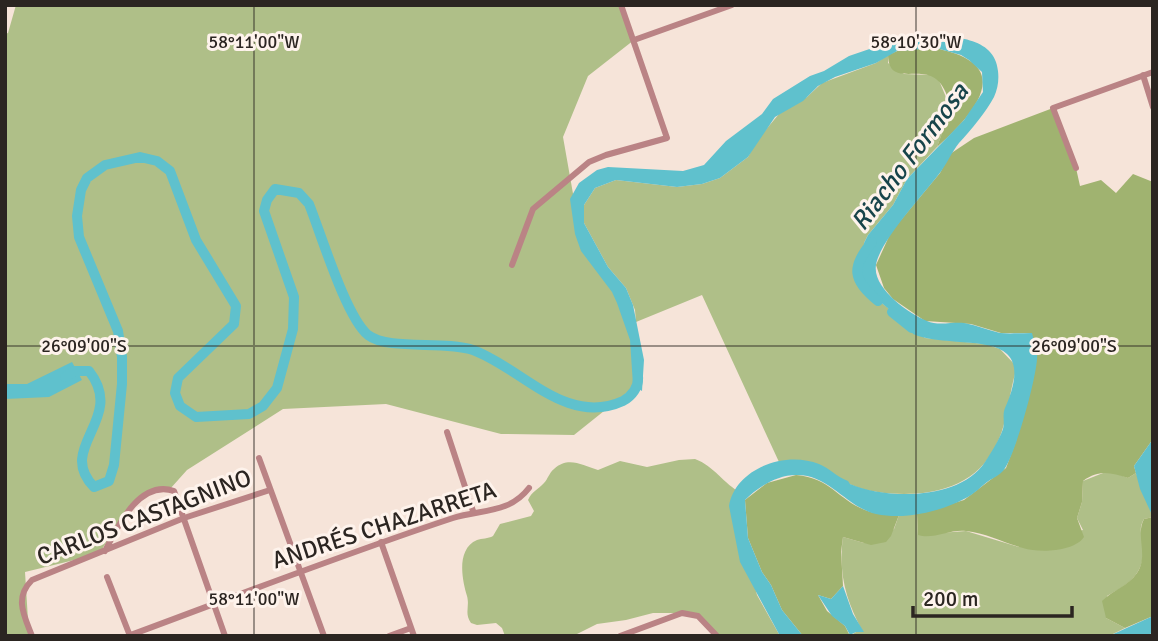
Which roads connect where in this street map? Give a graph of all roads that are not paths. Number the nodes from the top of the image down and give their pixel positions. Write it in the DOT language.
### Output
graph roads {
  1 [pos="621,5"];
  2 [pos="732,5"];
  3 [pos="634,40"];
  4 [pos="1153,72"];
  5 [pos="1143,75"];
  6 [pos="1153,107"];
  7 [pos="1076,168"];
  8 [pos="512,265"];
  9 [pos="447,432"];
  10 [pos="259,458"];
  11 [pos="529,488"];
  12 [pos="270,490"];
  13 [pos="473,511"];
  14 [pos="184,518"];
  15 [pos="381,542"];
  16 [pos="105,551"];
  17 [pos="303,572"];
  18 [pos="107,576"];
  19 [pos="213,604"];
  20 [pos="411,628"];
  21 [pos="32,636"];
  22 [pos="129,636"];
  23 [pos="225,636"];
  24 [pos="324,636"];
  25 [pos="389,636"];
  26 [pos="414,636"];
  27 [pos="620,636"];
  28 [pos="717,636"];
  1 -- 3 [label="street"];
  2 -- 3 [label="street"];
  3 -- 8 [label="street"];
  4 -- 5 [label="street"];
  5 -- 6 [label="street"];
  5 -- 7 [label="street"];
  9 -- 13 [label="street"];
  10 -- 12 [label="street"];
  11 -- 13 [label="street, ANDRÉS CHAZARRETA"];
  12 -- 14 [label="street, CARLOS CASTAGNINO"];
  12 -- 17 [label="street"];
  13 -- 15 [label="street, ANDRÉS CHAZARRETA"];
  14 -- 16 [label="street, CARLOS CASTAGNINO"];
  14 -- 16 [label="street"];
  14 -- 19 [label="street"];
  15 -- 17 [label="street, ANDRÉS CHAZARRETA"];
  15 -- 20 [label="street"];
  16 -- 21 [label="street, CARLOS CASTAGNINO"];
  17 -- 19 [label="street, ANDRÉS CHAZARRETA"];
  17 -- 24 [label="street"];
  18 -- 22 [label="street"];
  19 -- 22 [label="street, ANDRÉS CHAZARRETA"];
  19 -- 23 [label="street"];
  20 -- 25 [label="street"];
  20 -- 26 [label="street"];
  27 -- 28 [label="street"];
}
